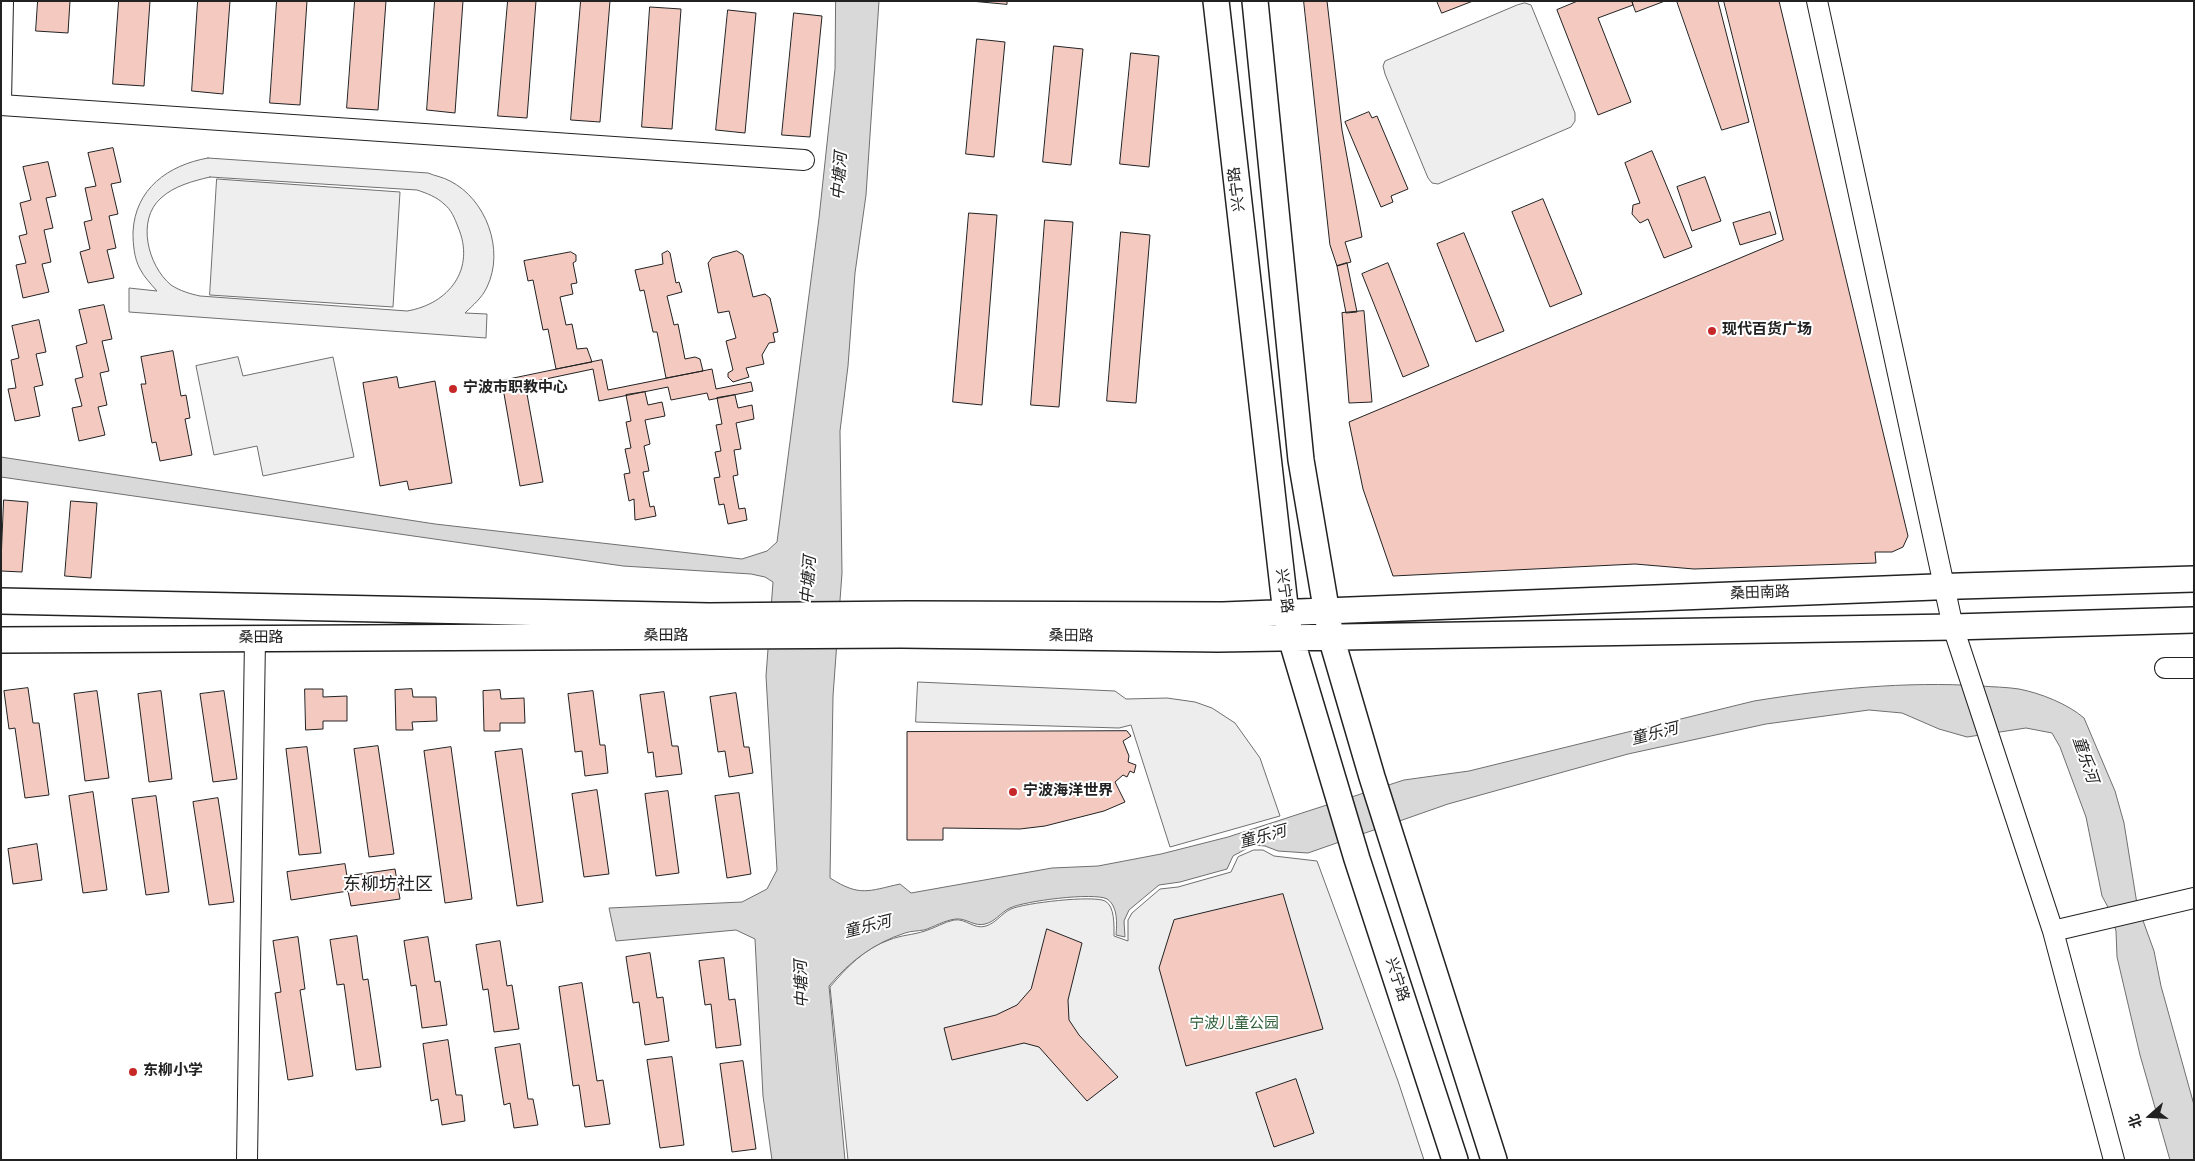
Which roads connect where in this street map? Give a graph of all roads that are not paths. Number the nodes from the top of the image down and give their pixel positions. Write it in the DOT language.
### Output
graph roads {
  1 [pos="3,1"];
  2 [pos="1216,1"];
  3 [pos="1255,1"];
  4 [pos="1817,1"];
  5 [pos="1,103"];
  6 [pos="804,160"];
  7 [pos="2194,579"];
  8 [pos="1944,587"];
  9 [pos="1,601"];
  10 [pos="1327,613"];
  11 [pos="1286,614"];
  12 [pos="2194,620"];
  13 [pos="904,624"];
  14 [pos="708,626"];
  15 [pos="1953,627"];
  16 [pos="1291,638"];
  17 [pos="1332,638"];
  18 [pos="255,639"];
  19 [pos="1,640"];
  20 [pos="2165,668"];
  21 [pos="2194,668"];
  22 [pos="2194,898"];
  23 [pos="2053,931"];
  24 [pos="248,1160"];
  25 [pos="1455,1160"];
  26 [pos="1494,1160"];
  27 [pos="2114,1160"];
  1 -- 5 [label="street"];
  2 -- 11 [label="main road, 兴宁路"];
  3 -- 10 [label="main road"];
  4 -- 8 [label="street"];
  5 -- 6 [label="street"];
  7 -- 8 [label="main road, 桑田南路"];
  8 -- 10 [label="main road, 桑田南路"];
  8 -- 15 [label="street"];
  9 -- 14 [label="main road, 桑田路"];
  10 -- 11 [label="main road, 桑田路"];
  10 -- 17 [label="main road"];
  11 -- 13 [label="main road, 桑田路"];
  11 -- 16 [label="main road, 兴宁路"];
  12 -- 15 [label="main road"];
  13 -- 14 [label="main road, 桑田路"];
  13 -- 16 [label="main road, 桑田路"];
  14 -- 18 [label="main road, 桑田路"];
  15 -- 17 [label="main road"];
  15 -- 23 [label="street"];
  16 -- 17 [label="main road, 桑田路"];
  16 -- 25 [label="main road, 兴宁路"];
  17 -- 26 [label="main road"];
  18 -- 19 [label="main road, 桑田路"];
  18 -- 24 [label="street"];
  20 -- 21 [label="street"];
  22 -- 23 [label="street"];
  23 -- 27 [label="street"];
}
